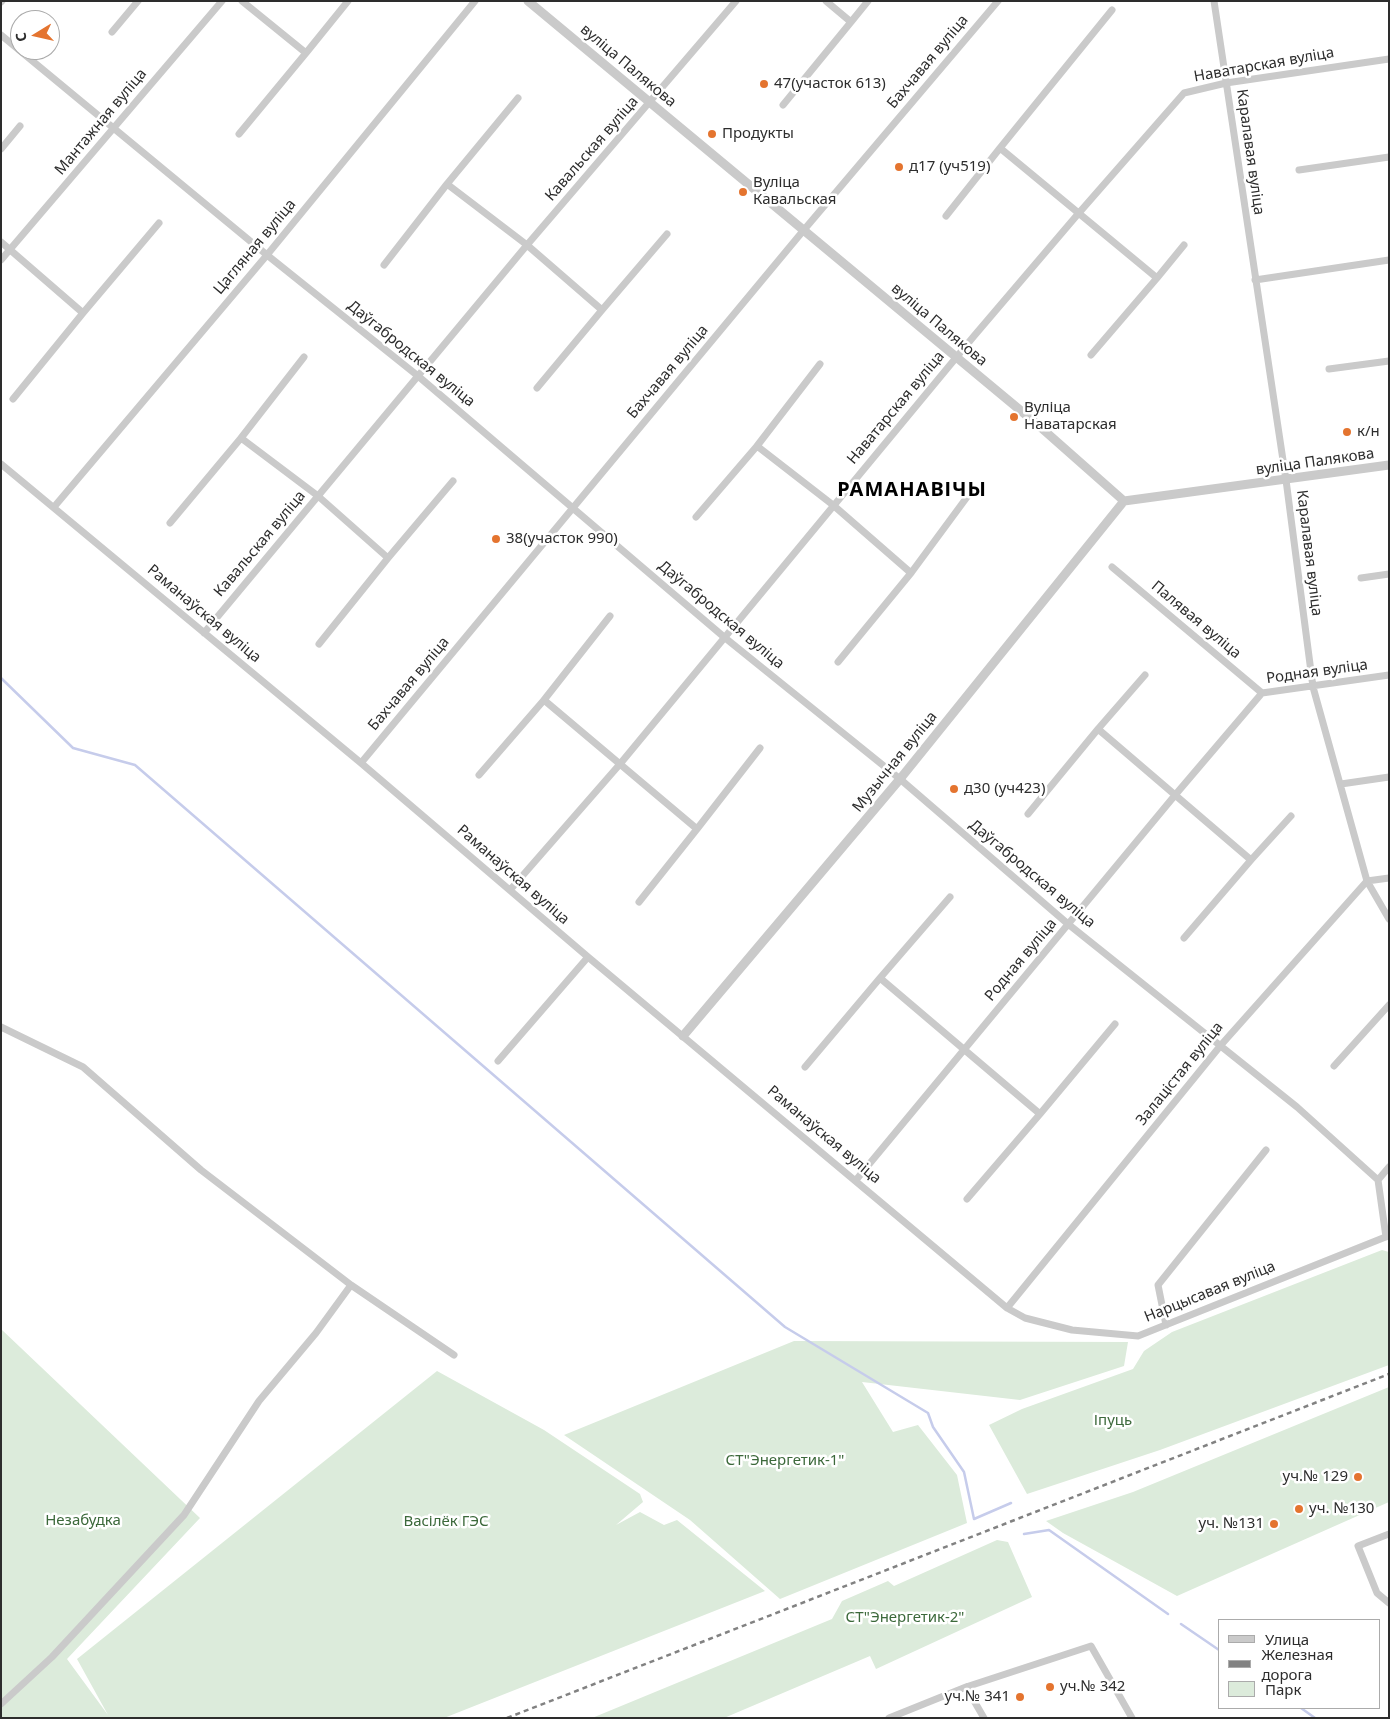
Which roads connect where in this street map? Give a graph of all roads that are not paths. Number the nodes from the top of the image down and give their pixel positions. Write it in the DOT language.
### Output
graph roads {
  1 [pos="138,1"];
  2 [pos="222,1"];
  3 [pos="242,1"];
  4 [pos="348,1"];
  5 [pos="475,1"];
  6 [pos="528,1"];
  7 [pos="736,1"];
  8 [pos="826,1"];
  9 [pos="868,1"];
  10 [pos="998,1"];
  11 [pos="1214,1"];
  12 [pos="1112,10"];
  13 [pos="851,22"];
  14 [pos="112,32"];
  15 [pos="1,35"];
  16 [pos="306,53"];
  17 [pos="1389,59"];
  18 [pos="1226,82"];
  19 [pos="518,98"];
  20 [pos="650,102"];
  21 [pos="783,105"];
  22 [pos="20,126"];
  23 [pos="114,128"];
  24 [pos="239,134"];
  25 [pos="1000,148"];
  26 [pos="1,149"];
  27 [pos="1389,157"];
  28 [pos="1299,170"];
  29 [pos="447,184"];
  30 [pos="1078,214"];
  31 [pos="946,216"];
  32 [pos="159,223"];
  33 [pos="803,230"];
  34 [pos="667,234"];
  35 [pos="1,242"];
  36 [pos="527,245"];
  37 [pos="1184,245"];
  38 [pos="10,250"];
  39 [pos="267,255"];
  40 [pos="1,260"];
  41 [pos="1389,260"];
  42 [pos="384,265"];
  43 [pos="1156,278"];
  44 [pos="1255,280"];
  45 [pos="602,310"];
  46 [pos="83,314"];
  47 [pos="1091,355"];
  48 [pos="304,357"];
  49 [pos="956,357"];
  50 [pos="1389,361"];
  51 [pos="820,364"];
  52 [pos="1329,369"];
  53 [pos="418,376"];
  54 [pos="537,388"];
  55 [pos="13,399"];
  56 [pos="241,438"];
  57 [pos="758,446"];
  58 [pos="1,464"];
  59 [pos="1389,465"];
  60 [pos="1286,480"];
  61 [pos="453,482"];
  62 [pos="970,493"];
  63 [pos="318,496"];
  64 [pos="1124,501"];
  65 [pos="833,505"];
  66 [pos="54,507"];
  67 [pos="573,508"];
  68 [pos="696,517"];
  69 [pos="170,523"];
  70 [pos="388,558"];
  71 [pos="1112,567"];
  72 [pos="911,573"];
  73 [pos="1389,574"];
  74 [pos="1361,578"];
  75 [pos="610,616"];
  76 [pos="204,633"];
  77 [pos="724,637"];
  78 [pos="319,644"];
  79 [pos="838,662"];
  80 [pos="1145,675"];
  81 [pos="1389,675"];
  82 [pos="1313,687"];
  83 [pos="1262,693"];
  84 [pos="544,700"];
  85 [pos="1098,729"];
  86 [pos="760,748"];
  87 [pos="362,763"];
  88 [pos="620,764"];
  89 [pos="479,775"];
  90 [pos="1389,777"];
  91 [pos="900,779"];
  92 [pos="1341,784"];
  93 [pos="1176,794"];
  94 [pos="1028,814"];
  95 [pos="1291,816"];
  96 [pos="697,829"];
  97 [pos="1251,860"];
  98 [pos="1389,878"];
  99 [pos="1368,881"];
  100 [pos="510,890"];
  101 [pos="950,897"];
  102 [pos="639,902"];
  103 [pos="1389,919"];
  104 [pos="1068,924"];
  105 [pos="1184,938"];
  106 [pos="588,957"];
  107 [pos="880,978"];
  108 [pos="1389,1005"];
  109 [pos="1115,1024"];
  110 [pos="1,1027"];
  111 [pos="683,1036"];
  112 [pos="1221,1045"];
  113 [pos="963,1050"];
  114 [pos="498,1061"];
  115 [pos="1334,1066"];
  116 [pos="805,1067"];
  117 [pos="1040,1114"];
  118 [pos="1266,1150"];
  119 [pos="1389,1167"];
  120 [pos="856,1180"];
  121 [pos="1378,1180"];
  122 [pos="967,1199"];
  123 [pos="1387,1236"];
  124 [pos="352,1285"];
  125 [pos="1008,1308"];
  126 [pos="1166,1325"];
  127 [pos="454,1354"];
  128 [pos="1389,1534"];
  129 [pos="1389,1603"];
  130 [pos="966,1687"];
  131 [pos="1,1704"];
  132 [pos="889,1718"];
  133 [pos="984,1718"];
  134 [pos="1132,1718"];
  1 -- 14 [label="street"];
  2 -- 23 [label="street, Мантажная вуліца"];
  3 -- 16 [label="street"];
  4 -- 16 [label="street"];
  5 -- 39 [label="street, Цагляная вуліца"];
  6 -- 20 [label="street, вуліца Палякова"];
  7 -- 20 [label="street, Кавальская вуліца"];
  8 -- 13 [label="street"];
  9 -- 13 [label="street"];
  10 -- 33 [label="street, Бахчавая вуліца"];
  11 -- 18 [label="street, Каралавая вуліца"];
  12 -- 25 [label="street"];
  13 -- 21 [label="street"];
  15 -- 23 [label="street, Даўгабродская вуліца"];
  16 -- 24 [label="street"];
  17 -- 18 [label="street, Наватарская вуліца"];
  18 -- 30 [label="street, Наватарская вуліца"];
  18 -- 44 [label="street, Каралавая вуліца"];
  19 -- 29 [label="street"];
  20 -- 33 [label="street, вуліца Палякова"];
  20 -- 36 [label="street, Кавальская вуліца"];
  22 -- 26 [label="street"];
  23 -- 38 [label="street, Мантажная вуліца"];
  23 -- 39 [label="street, Даўгабродская вуліца"];
  25 -- 30 [label="street"];
  25 -- 31 [label="street"];
  27 -- 28 [label="street"];
  29 -- 36 [label="street"];
  29 -- 42 [label="street"];
  30 -- 43 [label="street"];
  30 -- 49 [label="street, Наватарская вуліца"];
  32 -- 46 [label="street"];
  33 -- 49 [label="street, вуліца Палякова"];
  33 -- 67 [label="street, Бахчавая вуліца"];
  34 -- 45 [label="street"];
  35 -- 38 [label="street"];
  36 -- 45 [label="street"];
  36 -- 53 [label="street, Кавальская вуліца"];
  37 -- 43 [label="street"];
  38 -- 40 [label="street, Мантажная вуліца"];
  38 -- 46 [label="street"];
  39 -- 53 [label="street, Даўгабродская вуліца"];
  39 -- 66 [label="street, Цагляная вуліца"];
  41 -- 44 [label="street"];
  43 -- 47 [label="street"];
  44 -- 60 [label="street, Каралавая вуліца"];
  45 -- 54 [label="street"];
  46 -- 55 [label="street"];
  48 -- 56 [label="street"];
  49 -- 64 [label="street, вуліца Палякова"];
  49 -- 65 [label="street, Наватарская вуліца"];
  50 -- 52 [label="street"];
  51 -- 57 [label="street"];
  53 -- 63 [label="street, Кавальская вуліца"];
  53 -- 67 [label="street, Даўгабродская вуліца"];
  56 -- 63 [label="street, Кавальская вуліца"];
  56 -- 69 [label="street"];
  57 -- 65 [label="street"];
  57 -- 68 [label="street"];
  58 -- 66 [label="street, Раманаўская вуліца"];
  59 -- 60 [label="street, вуліца Палякова"];
  60 -- 64 [label="street, вуліца Палякова"];
  60 -- 82 [label="street, Каралавая вуліца"];
  61 -- 70 [label="street"];
  62 -- 72 [label="street"];
  63 -- 70 [label="street, Кавальская вуліца"];
  63 -- 76 [label="street, Кавальская вуліца"];
  64 -- 91 [label="street, Музычная вуліца"];
  65 -- 72 [label="street"];
  65 -- 77 [label="street, Наватарская вуліца"];
  66 -- 76 [label="street, Раманаўская вуліца"];
  67 -- 77 [label="street, Даўгабродская вуліца"];
  67 -- 87 [label="street, Бахчавая вуліца"];
  70 -- 78 [label="street"];
  71 -- 83 [label="street, Палявая вуліца"];
  72 -- 79 [label="street"];
  73 -- 74 [label="street"];
  75 -- 84 [label="street"];
  76 -- 87 [label="street, Раманаўская вуліца"];
  77 -- 88 [label="street, Наватарская вуліца"];
  77 -- 91 [label="street, Даўгабродская вуліца"];
  80 -- 85 [label="street"];
  81 -- 82 [label="street, Родная вуліца"];
  82 -- 83 [label="street, Родная вуліца"];
  82 -- 92 [label="street, Каралавая вуліца"];
  83 -- 93 [label="street, Родная вуліца"];
  84 -- 88 [label="street"];
  84 -- 89 [label="street"];
  85 -- 93 [label="street"];
  85 -- 94 [label="street"];
  86 -- 96 [label="street"];
  87 -- 100 [label="street, Раманаўская вуліца"];
  88 -- 96 [label="street"];
  88 -- 100 [label="street, Наватарская вуліца"];
  90 -- 92 [label="street"];
  91 -- 104 [label="street, Даўгабродская вуліца"];
  91 -- 111 [label="street, Музычная вуліца"];
  92 -- 99 [label="street, Каралавая вуліца"];
  93 -- 97 [label="street"];
  93 -- 104 [label="street, Родная вуліца"];
  95 -- 97 [label="street"];
  96 -- 102 [label="street"];
  97 -- 105 [label="street"];
  98 -- 99 [label="street"];
  99 -- 103 [label="street, Каралавая вуліца"];
  99 -- 112 [label="street, Залацістая вуліца"];
  100 -- 106 [label="street, Раманаўская вуліца"];
  101 -- 107 [label="street"];
  104 -- 112 [label="street, Даўгабродская вуліца"];
  104 -- 113 [label="street, Родная вуліца"];
  106 -- 111 [label="street, Раманаўская вуліца"];
  106 -- 114 [label="street"];
  107 -- 113 [label="street"];
  107 -- 116 [label="street"];
  108 -- 115 [label="street"];
  109 -- 117 [label="street"];
  110 -- 124 [label="street"];
  111 -- 120 [label="street, Раманаўская вуліца"];
  112 -- 121 [label="street, Даўгабродская вуліца"];
  112 -- 125 [label="street, Залацістая вуліца"];
  113 -- 117 [label="street"];
  113 -- 120 [label="street, Родная вуліца"];
  117 -- 122 [label="street"];
  118 -- 126 [label="street"];
  119 -- 121 [label="street"];
  120 -- 125 [label="street, Раманаўская вуліца"];
  121 -- 123 [label="street"];
  123 -- 126 [label="street, Нарцысавая вуліца"];
  124 -- 127 [label="street"];
  124 -- 131 [label="street"];
  125 -- 126 [label="street, Нарцысавая вуліца"];
  128 -- 129 [label="street"];
  130 -- 132 [label="street"];
  130 -- 133 [label="street"];
  130 -- 134 [label="street"];
}
